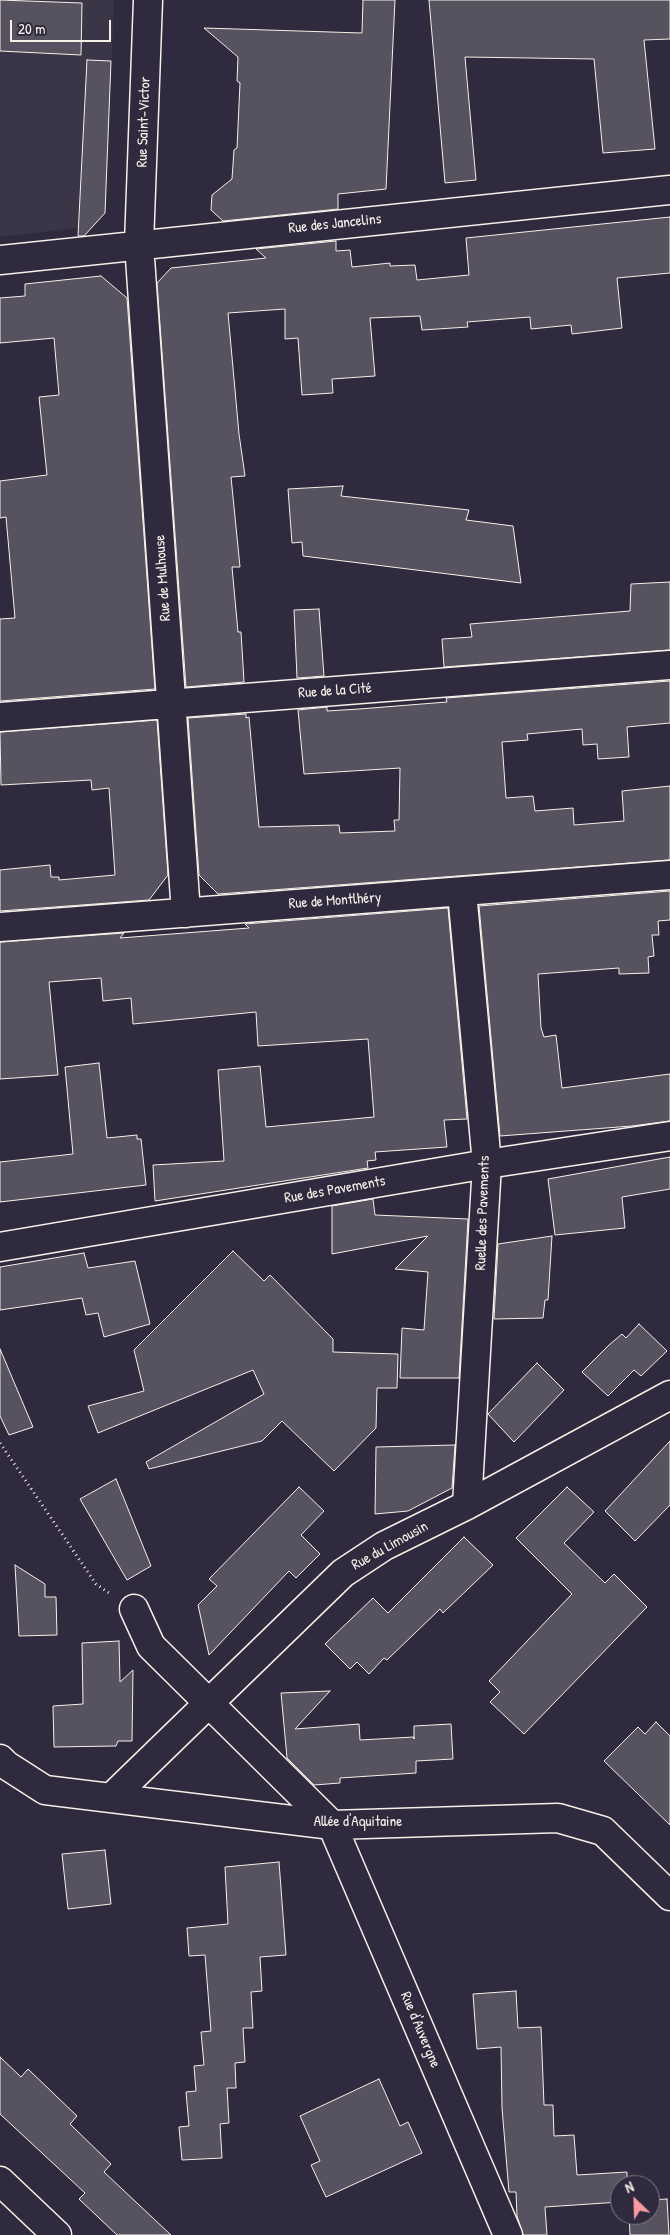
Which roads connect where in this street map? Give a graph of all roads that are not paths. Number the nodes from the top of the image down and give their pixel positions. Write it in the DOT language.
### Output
graph roads {
  1 [pos="148,0"];
  2 [pos="670,190"];
  3 [pos="139,244"];
  4 [pos="0,260"];
  5 [pos="670,665"];
  6 [pos="172,703"];
  7 [pos="0,716"];
  8 [pos="670,876"];
  9 [pos="462,892"];
  10 [pos="186,913"];
  11 [pos="0,927"];
  12 [pos="670,1136"];
  13 [pos="487,1164"];
  14 [pos="0,1248"];
  15 [pos="670,1395"];
  16 [pos="466,1505"];
  17 [pos="134,1608"];
  18 [pos="208,1704"];
  19 [pos="0,1759"];
  20 [pos="111,1798"];
  21 [pos="332,1825"];
  22 [pos="670,1896"];
  23 [pos="0,2181"];
  24 [pos="57,2235"];
  25 [pos="508,2235"];
  1 -- 3 [label="street, Rue Saint-Victor"];
  2 -- 3 [label="street, Rue des Jancelins"];
  3 -- 4 [label="street, Rue des Jancelins"];
  3 -- 6 [label="street, Rue de Mulhouse"];
  5 -- 6 [label="street, Rue de la Cité"];
  6 -- 7 [label="street, Rue de la Cité"];
  6 -- 10 [label="street, Rue de Mulhouse"];
  8 -- 9 [label="street, Rue de Montlhéry"];
  9 -- 10 [label="street, Rue de Montlhéry"];
  9 -- 13 [label="street, Ruelle des Pavements"];
  10 -- 11 [label="street, Rue de Montlhéry"];
  12 -- 13 [label="street, Rue des Pavements"];
  13 -- 14 [label="street, Rue des Pavements"];
  13 -- 16 [label="street, Ruelle des Pavements"];
  15 -- 16 [label="street, Rue du Limousin"];
  16 -- 18 [label="street, Rue du Limousin"];
  17 -- 18 [label="street"];
  18 -- 20 [label="street, Rue du Limousin"];
  18 -- 21 [label="street"];
  19 -- 20 [label="street, Allée d'Aquitaine"];
  20 -- 21 [label="street, Allée d'Aquitaine"];
  21 -- 22 [label="street, Allée d'Aquitaine"];
  21 -- 25 [label="street, Rue d'Auvergne"];
  23 -- 24 [label="street"];
}
